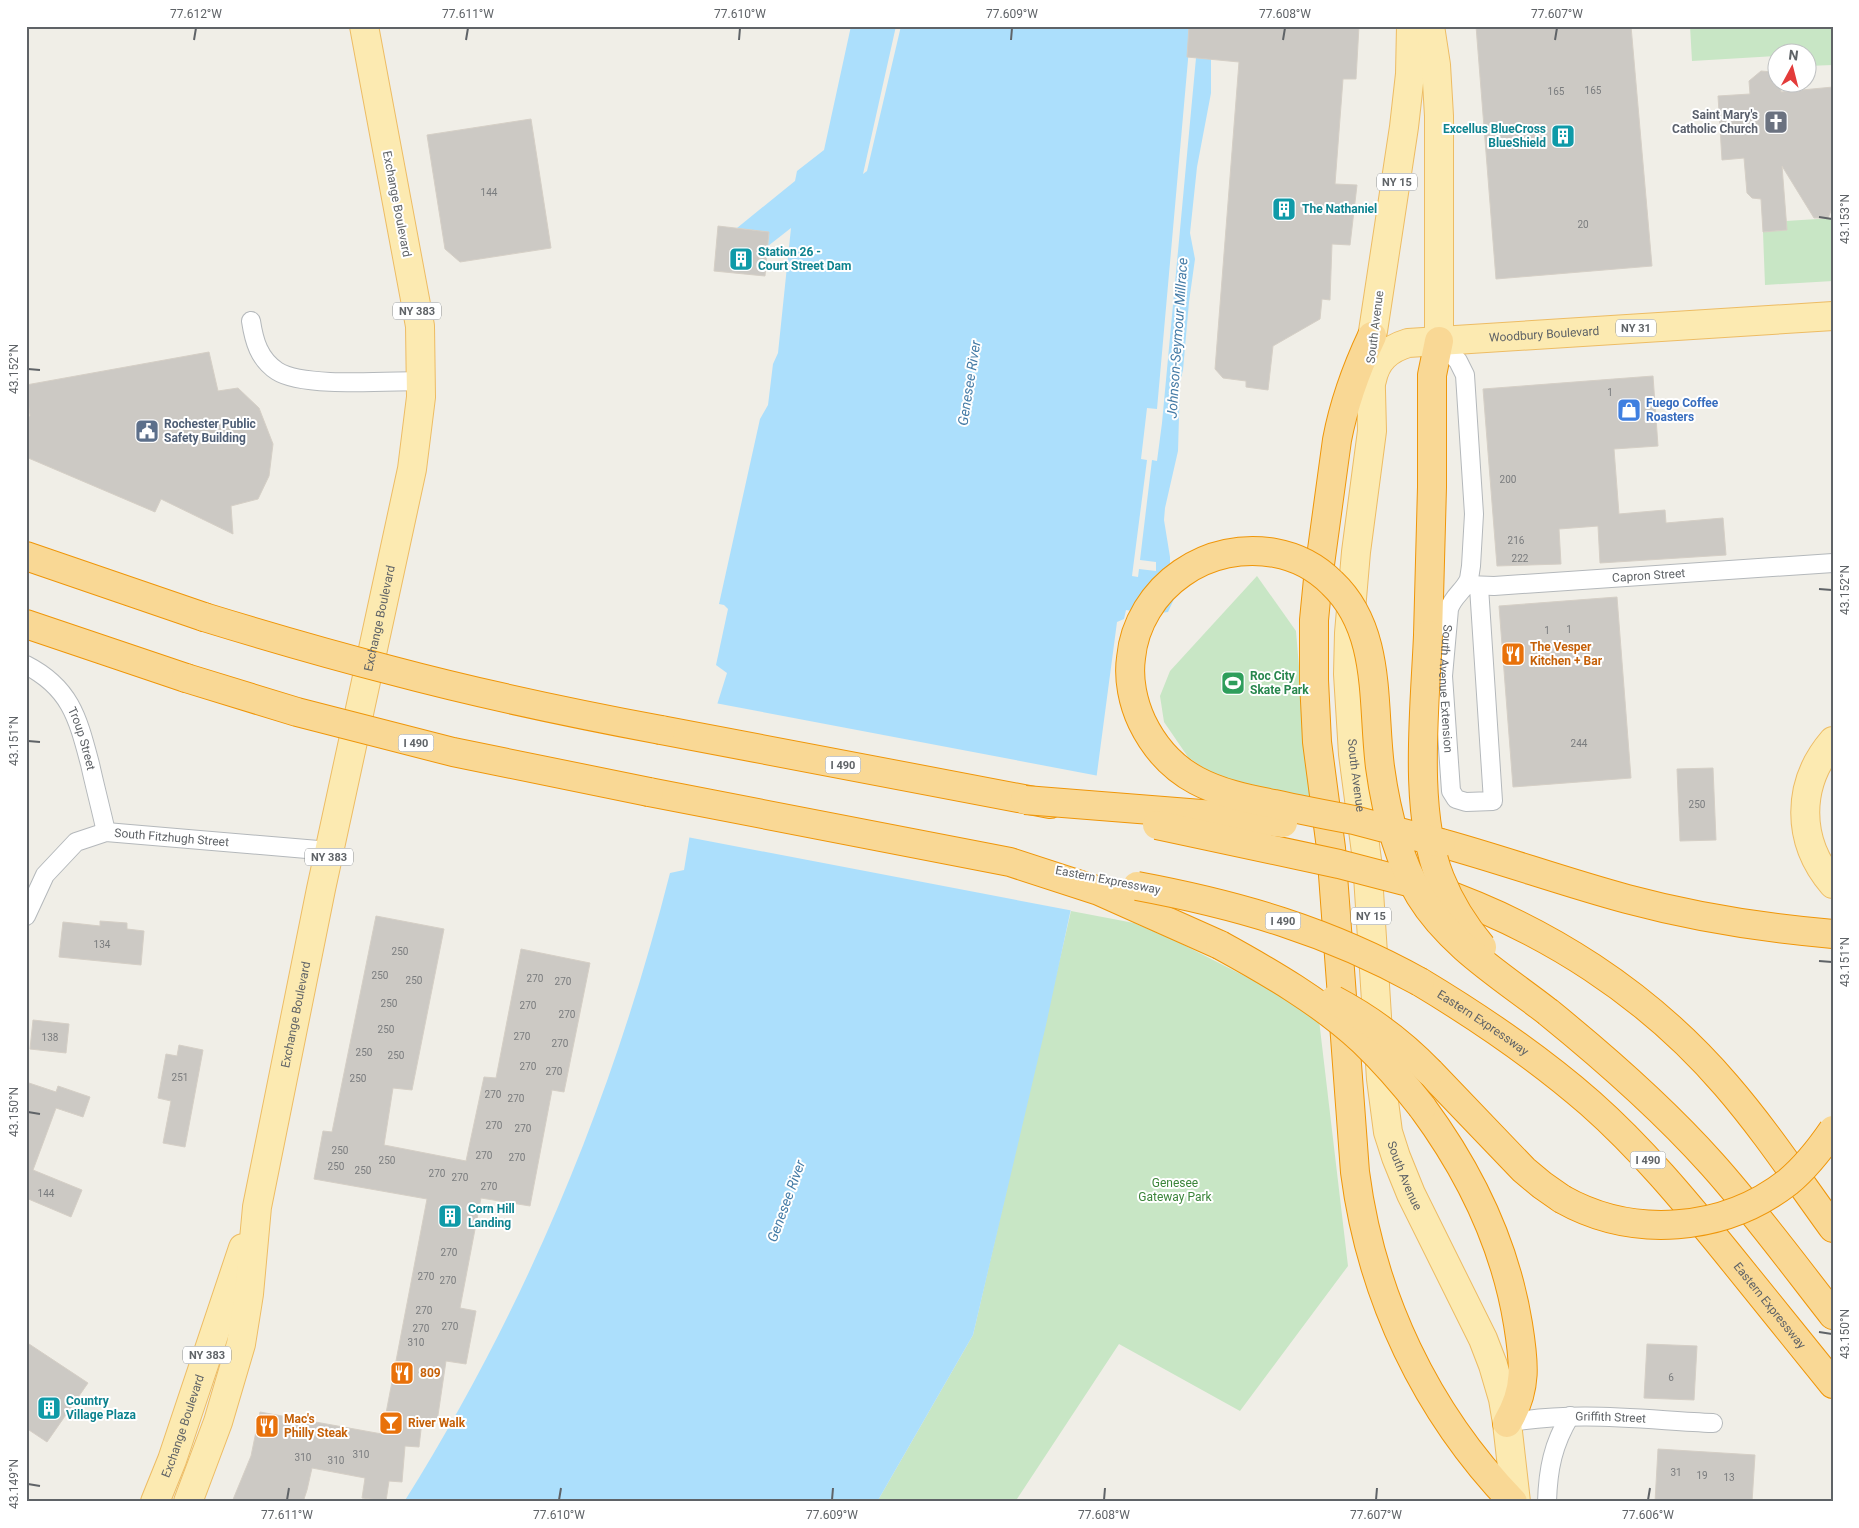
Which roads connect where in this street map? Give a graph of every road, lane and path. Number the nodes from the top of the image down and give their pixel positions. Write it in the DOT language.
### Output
graph roads {
  1 [pos="364,26"];
  2 [pos="1411,26"];
  3 [pos="1430,26"];
  4 [pos="1833,316"];
  5 [pos="251,322"];
  6 [pos="1372,336"];
  7 [pos="1439,341"];
  8 [pos="422,381"];
  9 [pos="1371,387"];
  10 [pos="26,556"];
  11 [pos="1833,563"];
  12 [pos="1472,586"];
  13 [pos="26,624"];
  14 [pos="26,665"];
  15 [pos="1833,741"];
  16 [pos="1025,800"];
  17 [pos="106,832"];
  18 [pos="1441,843"];
  19 [pos="330,851"];
  20 [pos="1010,862"];
  21 [pos="1833,884"];
  22 [pos="26,916"];
  23 [pos="1833,934"];
  24 [pos="1220,945"];
  25 [pos="1548,1012"];
  26 [pos="1833,1130"];
  27 [pos="257,1207"];
  28 [pos="1833,1228"];
  29 [pos="1833,1315"];
  30 [pos="1833,1384"];
  31 [pos="1570,1416"];
  32 [pos="1507,1423"];
  33 [pos="1713,1423"];
  34 [pos="1547,1501"];
  35 [pos="155,1502"];
  36 [pos="188,1502"];
  37 [pos="1515,1502"];
  1 -- 8 [label="main road, Exchange Boulevard / NY 383"];
  2 -- 6 [label="main road, South Avenue / NY 15"];
  3 -- 7 [label="main road"];
  4 -- 7 [label="main road, Woodbury Boulevard / NY 31"];
  5 -- 8 [label="street"];
  6 -- 9 [label="main road, South Avenue / NY 15"];
  6 -- 37 [label="highway"];
  7 -- 9 [label="main road, Woodbury Boulevard"];
  7 -- 12 [label="street, South Avenue Extension"];
  7 -- 25 [label="highway, bridge"];
  8 -- 19 [label="main road, Exchange Boulevard / NY 383"];
  9 -- 32 [label="main road, South Avenue / NY 15"];
  10 -- 16 [label="highway, I 490, bridge"];
  11 -- 12 [label="street, Capron Street"];
  12 -- 12 [label="street, South Avenue Extension"];
  13 -- 20 [label="highway, I 490, bridge"];
  14 -- 17 [label="street, Troup Street"];
  15 -- 21 [label="main road"];
  16 -- 18 [label="highway, bridge"];
  16 -- 28 [label="highway, I 490, bridge"];
  17 -- 19 [label="street, South Fitzhugh Street"];
  17 -- 22 [label="street, South Fitzhugh Street"];
  18 -- 23 [label="highway"];
  18 -- 25 [label="highway, bridge"];
  19 -- 27 [label="main road, Exchange Boulevard / NY 383"];
  20 -- 24 [label="highway"];
  20 -- 30 [label="highway, Eastern Expressway / I 490, bridge"];
  24 -- 26 [label="highway, bridge"];
  24 -- 32 [label="highway, bridge"];
  25 -- 29 [label="highway"];
  27 -- 35 [label="main road, Exchange Boulevard / NY 383"];
  27 -- 36 [label="main road, Exchange Boulevard / NY 383"];
  31 -- 32 [label="street, Griffith Street"];
  31 -- 33 [label="street, Griffith Street"];
  31 -- 34 [label="street"];
  32 -- 37 [label="main road, South Avenue / NY 15"];
}
